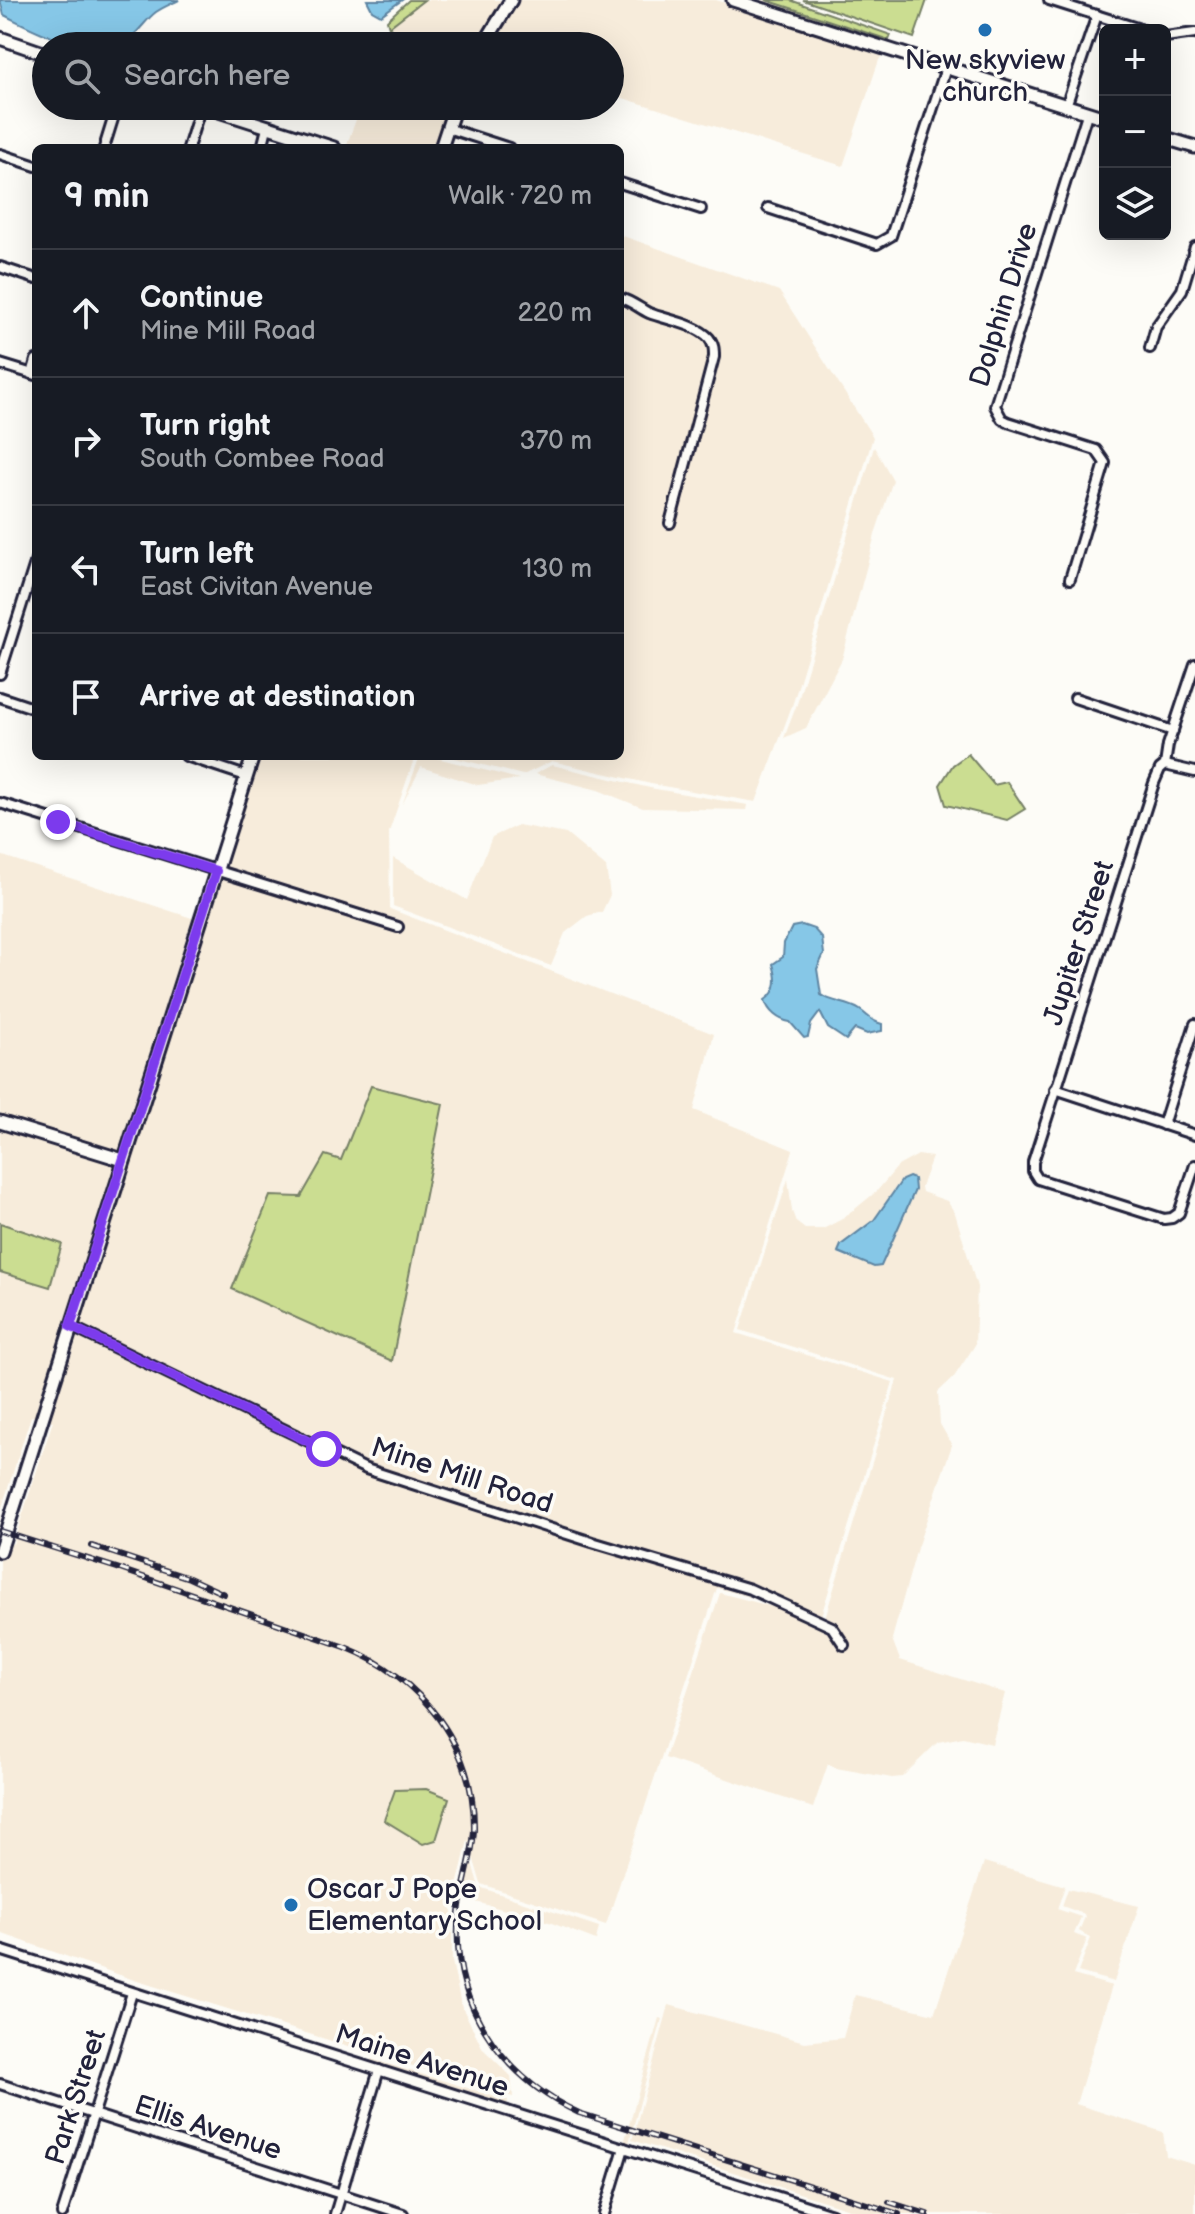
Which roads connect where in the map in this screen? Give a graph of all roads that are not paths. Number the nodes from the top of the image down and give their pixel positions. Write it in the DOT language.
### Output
graph roads {
  1 [pos="511,0"];
  2 [pos="733,0"];
  3 [pos="1049,0"];
  4 [pos="1097,15"];
  5 [pos="1125,24"];
  6 [pos="492,32"];
  7 [pos="1195,34"];
  8 [pos="1171,36"];
  9 [pos="0,38"];
  10 [pos="32,49"];
  11 [pos="946,68"];
  12 [pos="1066,106"];
  13 [pos="1087,114"];
  14 [pos="1099,117"];
  15 [pos="113,120"];
  16 [pos="197,120"];
  17 [pos="243,120"];
  18 [pos="450,120"];
  19 [pos="267,128"];
  20 [pos="447,128"];
  21 [pos="1171,140"];
  22 [pos="105,144"];
  23 [pos="189,144"];
  24 [pos="263,144"];
  25 [pos="321,144"];
  26 [pos="442,144"];
  27 [pos="497,144"];
  28 [pos="1195,147"];
  29 [pos="0,154"];
  30 [pos="32,165"];
  31 [pos="624,184"];
  32 [pos="768,208"];
  33 [pos="701,209"];
  34 [pos="1195,247"];
  35 [pos="0,267"];
  36 [pos="32,278"];
  37 [pos="624,299"];
  38 [pos="1150,348"];
  39 [pos="0,364"];
  40 [pos="32,373"];
  41 [pos="670,523"];
  42 [pos="32,573"];
  43 [pos="1070,579"];
  44 [pos="1195,664"];
  45 [pos="0,674"];
  46 [pos="0,697"];
  47 [pos="1075,698"];
  48 [pos="32,708"];
  49 [pos="1173,731"];
  50 [pos="198,760"];
  51 [pos="252,760"];
  52 [pos="1165,765"];
  53 [pos="1195,772"];
  54 [pos="246,776"];
  55 [pos="0,803"];
  56 [pos="216,871"];
  57 [pos="398,927"];
  58 [pos="1195,1024"];
  59 [pos="1055,1089"];
  60 [pos="0,1122"];
  61 [pos="1163,1125"];
  62 [pos="1195,1135"];
  63 [pos="123,1160"];
  64 [pos="1195,1165"];
  65 [pos="70,1326"];
  66 [pos="0,1551"];
  67 [pos="844,1645"];
  68 [pos="0,1950"];
  69 [pos="132,1993"];
  70 [pos="379,2070"];
  71 [pos="0,2084"];
  72 [pos="94,2114"];
  73 [pos="624,2148"];
  74 [pos="341,2194"];
  75 [pos="62,2214"];
  76 [pos="335,2214"];
  77 [pos="403,2214"];
  78 [pos="604,2214"];
  79 [pos="832,2214"];
  1 -- 6 [label="main road"];
  2 -- 11 [label="main road"];
  3 -- 4 [label="street"];
  4 -- 5 [label="street"];
  4 -- 12 [label="street"];
  7 -- 8 [label="street"];
  9 -- 10 [label="main road"];
  11 -- 12 [label="main road"];
  11 -- 32 [label="street"];
  12 -- 13 [label="main road"];
  13 -- 14 [label="main road"];
  13 -- 43 [label="street, Dolphin Drive"];
  15 -- 22 [label="street"];
  16 -- 23 [label="street"];
  17 -- 19 [label="main road"];
  18 -- 20 [label="main road"];
  19 -- 24 [label="street"];
  19 -- 25 [label="main road"];
  20 -- 26 [label="main road"];
  20 -- 27 [label="street"];
  21 -- 28 [label="main road"];
  29 -- 30 [label="street"];
  31 -- 33 [label="street"];
  34 -- 38 [label="street"];
  35 -- 36 [label="street"];
  37 -- 41 [label="street"];
  39 -- 40 [label="street"];
  42 -- 45 [label="street"];
  44 -- 49 [label="street, Jupiter Street"];
  46 -- 48 [label="street"];
  47 -- 49 [label="street"];
  49 -- 52 [label="street, Jupiter Street"];
  50 -- 54 [label="street"];
  51 -- 54 [label="main road"];
  52 -- 53 [label="street"];
  52 -- 59 [label="street, Jupiter Street"];
  54 -- 56 [label="main road"];
  55 -- 56 [label="street"];
  56 -- 57 [label="street"];
  56 -- 63 [label="main road"];
  58 -- 61 [label="street"];
  59 -- 61 [label="street"];
  59 -- 64 [label="street, Jupiter Street"];
  60 -- 63 [label="main road"];
  61 -- 62 [label="street"];
  63 -- 65 [label="main road"];
  65 -- 66 [label="main road"];
  65 -- 67 [label="street, Mine Mill Road"];
  68 -- 69 [label="street, Maine Avenue"];
  69 -- 70 [label="street, Maine Avenue"];
  69 -- 72 [label="street, Park Street"];
  70 -- 73 [label="street, Maine Avenue"];
  70 -- 74 [label="street"];
  71 -- 72 [label="street, Ellis Avenue"];
  72 -- 74 [label="street, Ellis Avenue"];
  72 -- 75 [label="street, Park Street"];
  73 -- 78 [label="street"];
  73 -- 79 [label="street, Maine Avenue"];
  74 -- 76 [label="street"];
  74 -- 77 [label="street, Ellis Avenue"];
}
